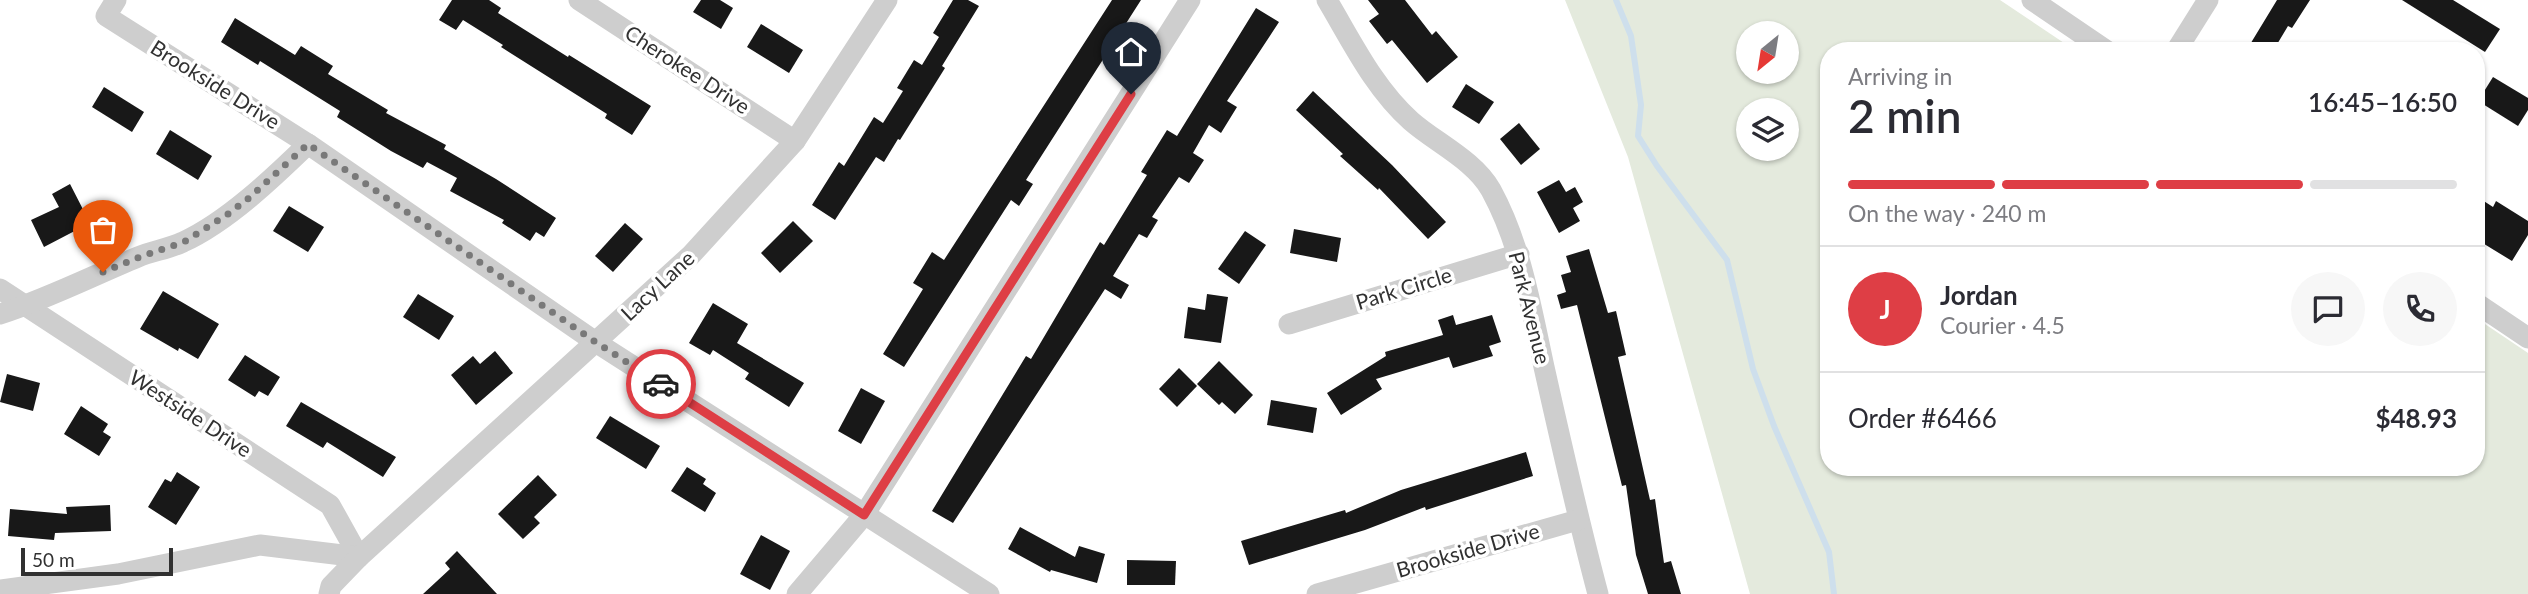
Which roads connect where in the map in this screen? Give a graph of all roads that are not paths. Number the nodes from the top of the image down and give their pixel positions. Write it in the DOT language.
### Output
graph roads {
  1 [pos="579,0"];
  2 [pos="887,0"];
  3 [pos="1190,0"];
  4 [pos="1327,0"];
  5 [pos="2032,0"];
  6 [pos="2208,0"];
  7 [pos="111,8"];
  8 [pos="2093,42"];
  9 [pos="2182,42"];
  10 [pos="795,141"];
  11 [pos="308,144"];
  12 [pos="1519,254"];
  13 [pos="0,289"];
  14 [pos="25,306"];
  15 [pos="2485,309"];
  16 [pos="0,314"];
  17 [pos="1289,324"];
  18 [pos="2528,338"];
  19 [pos="597,343"];
  20 [pos="864,515"];
  21 [pos="1578,520"];
  22 [pos="359,557"];
  23 [pos="0,590"];
  24 [pos="328,594"];
  25 [pos="797,594"];
  26 [pos="989,594"];
  27 [pos="1317,594"];
  28 [pos="1598,594"];
  1 -- 10 [label="street, Cherokee Drive"];
  2 -- 10 [label="street, Lacy Lane"];
  3 -- 20 [label="street"];
  4 -- 12 [label="street, Park Avenue"];
  5 -- 8 [label="street"];
  6 -- 9 [label="street"];
  7 -- 11 [label="street, Brookside Drive"];
  10 -- 19 [label="street, Lacy Lane"];
  11 -- 14 [label="street"];
  11 -- 19 [label="street, Brookside Drive"];
  12 -- 17 [label="street, Park Circle"];
  12 -- 21 [label="street, Park Avenue"];
  13 -- 14 [label="street, Westside Drive"];
  14 -- 16 [label="street"];
  14 -- 22 [label="street, Westside Drive"];
  15 -- 18 [label="street"];
  19 -- 20 [label="street, Brookside Drive"];
  19 -- 22 [label="street, Lacy Lane"];
  20 -- 25 [label="street"];
  20 -- 26 [label="street, Brookside Drive"];
  21 -- 27 [label="street, Brookside Drive"];
  21 -- 28 [label="street, Park Avenue"];
  22 -- 23 [label="street"];
  22 -- 24 [label="street, Lacy Lane"];
}
